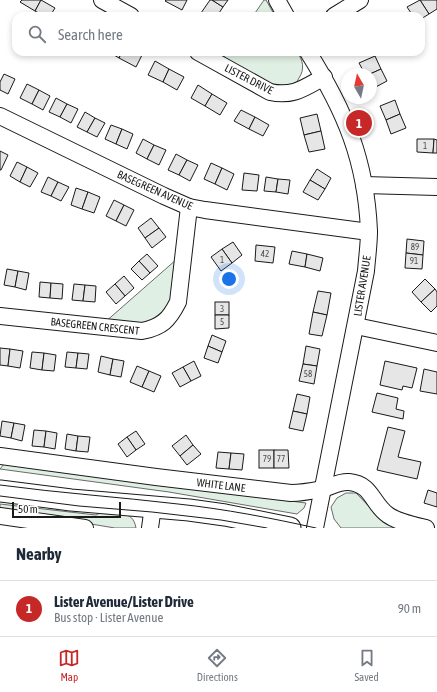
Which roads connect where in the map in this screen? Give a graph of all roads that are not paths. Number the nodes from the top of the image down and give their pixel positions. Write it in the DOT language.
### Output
graph roads {
  1 [pos="102,0"];
  2 [pos="276,0"];
  3 [pos="360,0"];
  4 [pos="124,12"];
  5 [pos="284,12"];
  6 [pos="340,12"];
  7 [pos="205,56"];
  8 [pos="311,56"];
  9 [pos="324,77"];
  10 [pos="0,116"];
  11 [pos="364,185"];
  12 [pos="437,187"];
  13 [pos="189,207"];
  14 [pos="369,232"];
  15 [pos="0,316"];
  16 [pos="356,326"];
  17 [pos="437,343"];
  18 [pos="0,456"];
  19 [pos="323,489"];
  20 [pos="0,491"];
  21 [pos="153,506"];
  22 [pos="0,516"];
  23 [pos="85,528"];
  24 [pos="150,528"];
  25 [pos="290,528"];
  26 [pos="315,528"];
  27 [pos="426,528"];
  1 -- 4 [label="street"];
  2 -- 5 [label="street"];
  3 -- 6 [label="street"];
  7 -- 9 [label="street, LISTER DRIVE"];
  8 -- 9 [label="street, LISTER AVENUE"];
  9 -- 11 [label="street, LISTER AVENUE"];
  10 -- 13 [label="street, BASEGREEN AVENUE"];
  11 -- 12 [label="street"];
  11 -- 14 [label="street, LISTER AVENUE"];
  13 -- 14 [label="street, BASEGREEN AVENUE"];
  13 -- 15 [label="street, BASEGREEN CRESCENT"];
  14 -- 16 [label="street, LISTER AVENUE"];
  16 -- 17 [label="street"];
  16 -- 19 [label="street, LISTER AVENUE"];
  18 -- 19 [label="street, WHITE LANE"];
  19 -- 26 [label="street, LISTER AVENUE"];
  19 -- 27 [label="street, WHITE LANE"];
  20 -- 21 [label="main road"];
  21 -- 24 [label="street"];
  21 -- 25 [label="main road"];
  22 -- 23 [label="street"];
}
